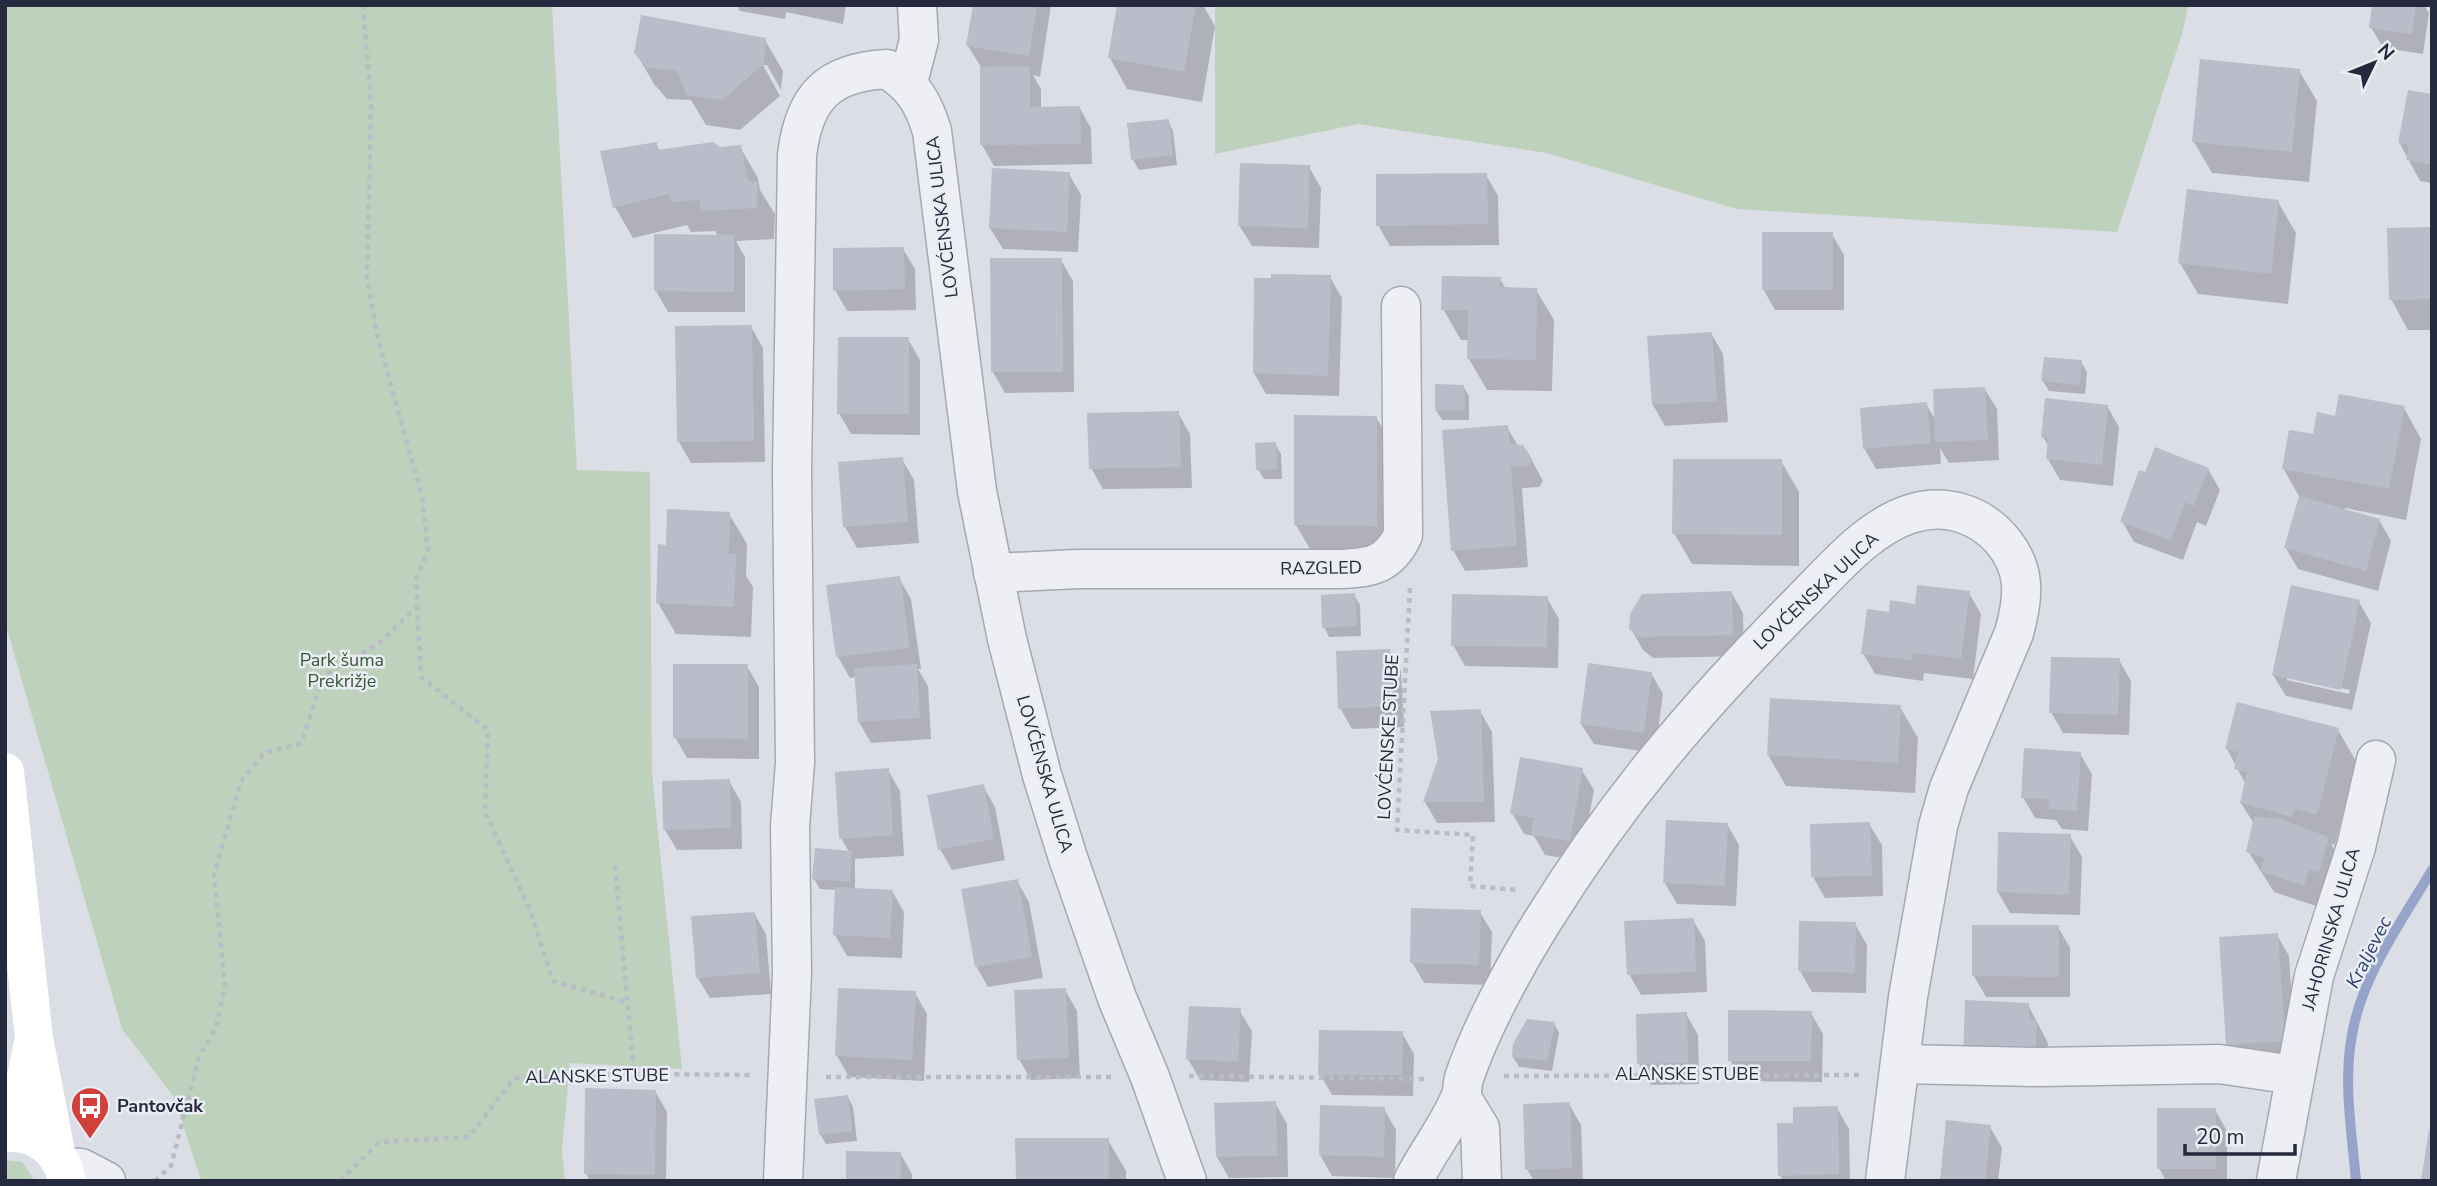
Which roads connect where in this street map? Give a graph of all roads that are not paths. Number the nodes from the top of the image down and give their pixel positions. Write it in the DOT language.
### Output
graph roads {
  1 [pos="917,5"];
  2 [pos="908,82"];
  3 [pos="1401,306"];
  4 [pos="993,573"];
  5 [pos="2376,760"];
  6 [pos="5,772"];
  7 [pos="34,1038"];
  8 [pos="1887,1069"];
  9 [pos="2294,1075"];
  10 [pos="1446,1088"];
  11 [pos="5,1121"];
  12 [pos="5,1133"];
  13 [pos="63,1167"];
  14 [pos="106,1181"];
  15 [pos="783,1181"];
  16 [pos="1187,1181"];
  17 [pos="1413,1181"];
  18 [pos="1482,1181"];
  19 [pos="1885,1181"];
  20 [pos="2276,1181"];
  1 -- 2 [label="street"];
  2 -- 4 [label="street, LOVĆENSKA ULICA"];
  2 -- 15 [label="street"];
  3 -- 4 [label="street, RAZGLED"];
  4 -- 16 [label="street, LOVĆENSKA ULICA"];
  5 -- 9 [label="street, JAHORINSKA ULICA"];
  6 -- 7 [label="main road"];
  7 -- 11 [label="main road"];
  7 -- 13 [label="main road"];
  8 -- 9 [label="street"];
  8 -- 10 [label="street, LOVĆENSKA ULICA"];
  8 -- 19 [label="street, LOVĆENSKA ULICA"];
  9 -- 20 [label="street, JAHORINSKA ULICA"];
  10 -- 17 [label="street, LOVĆENSKA ULICA"];
  10 -- 18 [label="street"];
  12 -- 13 [label="main road"];
  13 -- 14 [label="street"];
}
